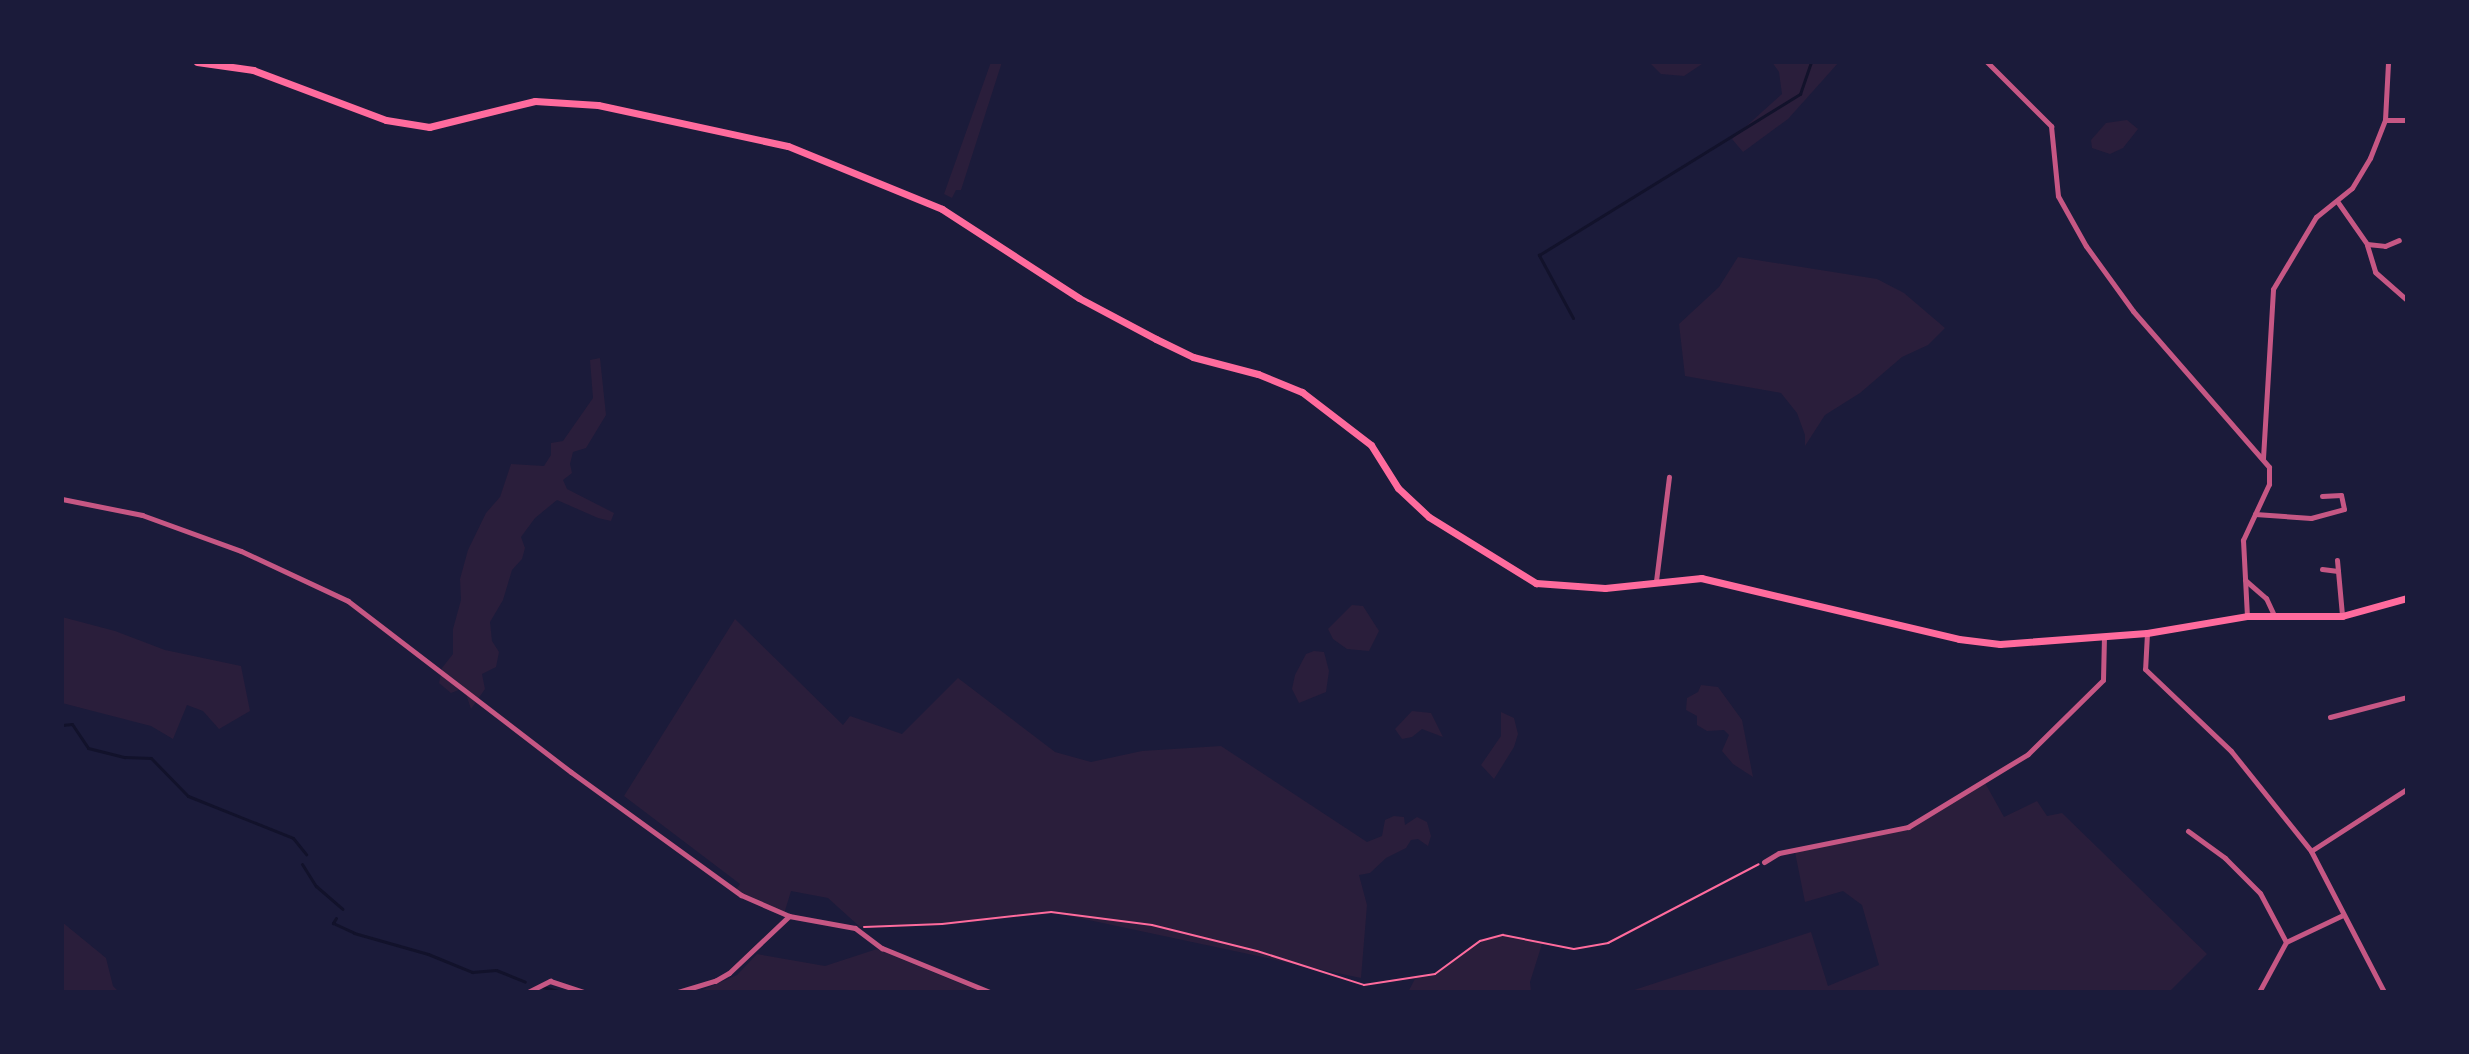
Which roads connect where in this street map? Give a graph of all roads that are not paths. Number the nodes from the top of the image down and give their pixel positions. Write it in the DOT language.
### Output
graph roads {
  1 [pos="197,62"];
  2 [pos="1987,62"];
  3 [pos="2388,62"];
  4 [pos="2385,120"];
  5 [pos="2407,120"];
  6 [pos="2336,201"];
  7 [pos="2399,240"];
  8 [pos="2367,244"];
  9 [pos="2407,300"];
  10 [pos="2263,459"];
  11 [pos="1669,477"];
  12 [pos="2322,496"];
  13 [pos="62,499"];
  14 [pos="2255,514"];
  15 [pos="2337,560"];
  16 [pos="2322,569"];
  17 [pos="2338,571"];
  18 [pos="2243,576"];
  19 [pos="1656,581"];
  20 [pos="2407,598"];
  21 [pos="2274,615"];
  22 [pos="2247,616"];
  23 [pos="2342,616"];
  24 [pos="2147,633"];
  25 [pos="2104,637"];
  26 [pos="2407,697"];
  27 [pos="2330,717"];
  28 [pos="2407,789"];
  29 [pos="2188,831"];
  30 [pos="2311,851"];
  31 [pos="1764,862"];
  32 [pos="2343,915"];
  33 [pos="789,916"];
  34 [pos="2286,942"];
  35 [pos="528,992"];
  36 [pos="583,992"];
  37 [pos="678,992"];
  38 [pos="990,992"];
  39 [pos="2259,992"];
  40 [pos="2384,992"];
  1 -- 19 [label="main road"];
  2 -- 10 [label="street"];
  3 -- 4 [label="street"];
  4 -- 5 [label="street"];
  4 -- 6 [label="street"];
  6 -- 8 [label="street"];
  6 -- 10 [label="street"];
  7 -- 8 [label="street"];
  8 -- 9 [label="street"];
  10 -- 14 [label="street"];
  11 -- 19 [label="street"];
  12 -- 14 [label="street"];
  13 -- 33 [label="street"];
  14 -- 18 [label="street"];
  15 -- 17 [label="street"];
  16 -- 17 [label="street"];
  17 -- 23 [label="street"];
  18 -- 21 [label="street"];
  18 -- 22 [label="street"];
  19 -- 25 [label="main road"];
  20 -- 23 [label="main road"];
  21 -- 22 [label="main road"];
  21 -- 23 [label="main road"];
  22 -- 24 [label="main road"];
  24 -- 25 [label="main road"];
  24 -- 30 [label="street"];
  25 -- 31 [label="street"];
  26 -- 27 [label="street"];
  28 -- 30 [label="street"];
  29 -- 34 [label="street"];
  30 -- 32 [label="street"];
  32 -- 34 [label="street"];
  32 -- 40 [label="street"];
  33 -- 37 [label="street"];
  33 -- 38 [label="street"];
  34 -- 39 [label="street"];
  35 -- 36 [label="street"];
}
